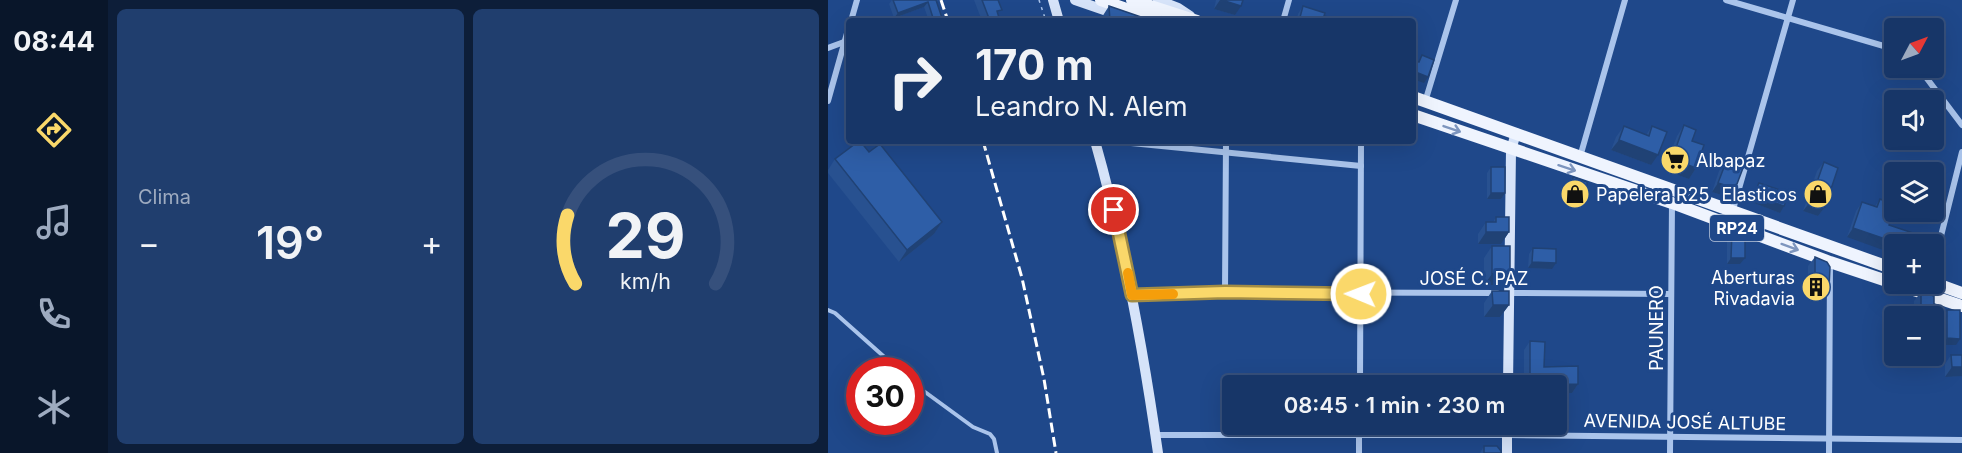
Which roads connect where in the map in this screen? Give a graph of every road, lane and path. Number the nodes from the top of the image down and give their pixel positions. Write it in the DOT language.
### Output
graph roads {
  1 [pos="857,0"];
  2 [pos="1039,0"];
  3 [pos="1053,0"];
  4 [pos="1076,0"];
  5 [pos="1101,0"];
  6 [pos="1132,0"];
  7 [pos="1158,0"];
  8 [pos="1289,0"];
  9 [pos="1456,0"];
  10 [pos="1625,0"];
  11 [pos="1726,0"];
  12 [pos="1793,0"];
  13 [pos="852,18"];
  14 [pos="1045,18"];
  15 [pos="1058,18"];
  16 [pos="1127,18"];
  17 [pos="1152,18"];
  18 [pos="1188,18"];
  19 [pos="1193,18"];
  20 [pos="1284,18"];
  21 [pos="1787,19"];
  22 [pos="846,36"];
  23 [pos="844,42"];
  24 [pos="1884,46"];
  25 [pos="828,48"];
  26 [pos="1927,78"];
  27 [pos="1416,98"];
  28 [pos="828,100"];
  29 [pos="1425,102"];
  30 [pos="1416,116"];
  31 [pos="1962,125"];
  32 [pos="1516,134"];
  33 [pos="1096,144"];
  34 [pos="1140,144"];
  35 [pos="1226,144"];
  36 [pos="1361,144"];
  37 [pos="1512,150"];
  38 [pos="1962,152"];
  39 [pos="1225,153"];
  40 [pos="1580,157"];
  41 [pos="1361,166"];
  42 [pos="1672,203"];
  43 [pos="1732,212"];
  44 [pos="1728,224"];
  45 [pos="1942,234"];
  46 [pos="1830,262"];
  47 [pos="1884,265"];
  48 [pos="1944,287"];
  49 [pos="1225,292"];
  50 [pos="1509,293"];
  51 [pos="1962,293"];
  52 [pos="1361,294"];
  53 [pos="1671,294"];
  54 [pos="1132,295"];
  55 [pos="1962,306"];
  56 [pos="828,310"];
  57 [pos="884,357"];
  58 [pos="1360,375"];
  59 [pos="1508,375"];
  60 [pos="924,391"];
  61 [pos="1567,433"];
  62 [pos="1155,435"];
  63 [pos="1384,435"];
  64 [pos="1507,435"];
  65 [pos="1359,436"];
  66 [pos="1671,437"];
  67 [pos="1830,439"];
  68 [pos="1962,440"];
  69 [pos="997,453"];
  70 [pos="1158,453"];
  71 [pos="1359,453"];
  72 [pos="1507,453"];
  73 [pos="1670,453"];
  74 [pos="1829,453"];
  1 -- 13 [label="street"];
  2 -- 14 [label="path"];
  3 -- 15 [label="street"];
  4 -- 16 [label="street"];
  5 -- 17 [label="main road"];
  6 -- 18 [label="main road"];
  7 -- 19 [label="street"];
  8 -- 20 [label="street"];
  9 -- 29 [label="street"];
  10 -- 40 [label="street"];
  11 -- 21 [label="street"];
  12 -- 21 [label="street"];
  21 -- 24 [label="street"];
  21 -- 43 [label="street"];
  22 -- 23 [label="street"];
  23 -- 25 [label="street"];
  23 -- 28 [label="street"];
  26 -- 31 [label="street"];
  27 -- 29 [label="main road, RP24"];
  29 -- 32 [label="main road, RP24"];
  30 -- 37 [label="main road, RP24, one-way"];
  32 -- 37 [label="street"];
  32 -- 40 [label="main road, RP24"];
  33 -- 54 [label="street"];
  34 -- 39 [label="street"];
  35 -- 39 [label="street"];
  36 -- 41 [label="street"];
  37 -- 42 [label="main road, RP24, one-way"];
  37 -- 50 [label="street"];
  38 -- 45 [label="street"];
  39 -- 41 [label="street"];
  39 -- 49 [label="street"];
  40 -- 43 [label="main road, RP24"];
  41 -- 52 [label="street"];
  42 -- 44 [label="main road, RP24"];
  42 -- 53 [label="street, PAUNERO"];
  43 -- 44 [label="street"];
  43 -- 47 [label="main road, RP24"];
  44 -- 46 [label="main road, RP24, one-way"];
  46 -- 55 [label="main road, RP24"];
  46 -- 67 [label="street"];
  48 -- 51 [label="main road"];
  49 -- 52 [label="street, JOSÉ C. PAZ"];
  49 -- 54 [label="street, JOSÉ C. PAZ"];
  50 -- 52 [label="street, JOSÉ C. PAZ"];
  50 -- 53 [label="street, JOSÉ C. PAZ"];
  50 -- 59 [label="street"];
  52 -- 58 [label="street"];
  53 -- 66 [label="street, PAUNERO"];
  54 -- 62 [label="street"];
  56 -- 57 [label="lane"];
  60 -- 69 [label="lane"];
  61 -- 66 [label="street, AVENIDA JOSÉ ALTUBE"];
  62 -- 65 [label="street, AVENIDA JOSÉ ALTUBE"];
  62 -- 70 [label="street"];
  63 -- 65 [label="street, AVENIDA JOSÉ ALTUBE"];
  64 -- 72 [label="street"];
  65 -- 71 [label="street"];
  66 -- 67 [label="street, AVENIDA JOSÉ ALTUBE"];
  66 -- 73 [label="street, PAUNERO"];
  67 -- 68 [label="street, AVENIDA JOSÉ ALTUBE"];
  67 -- 74 [label="street"];
}
